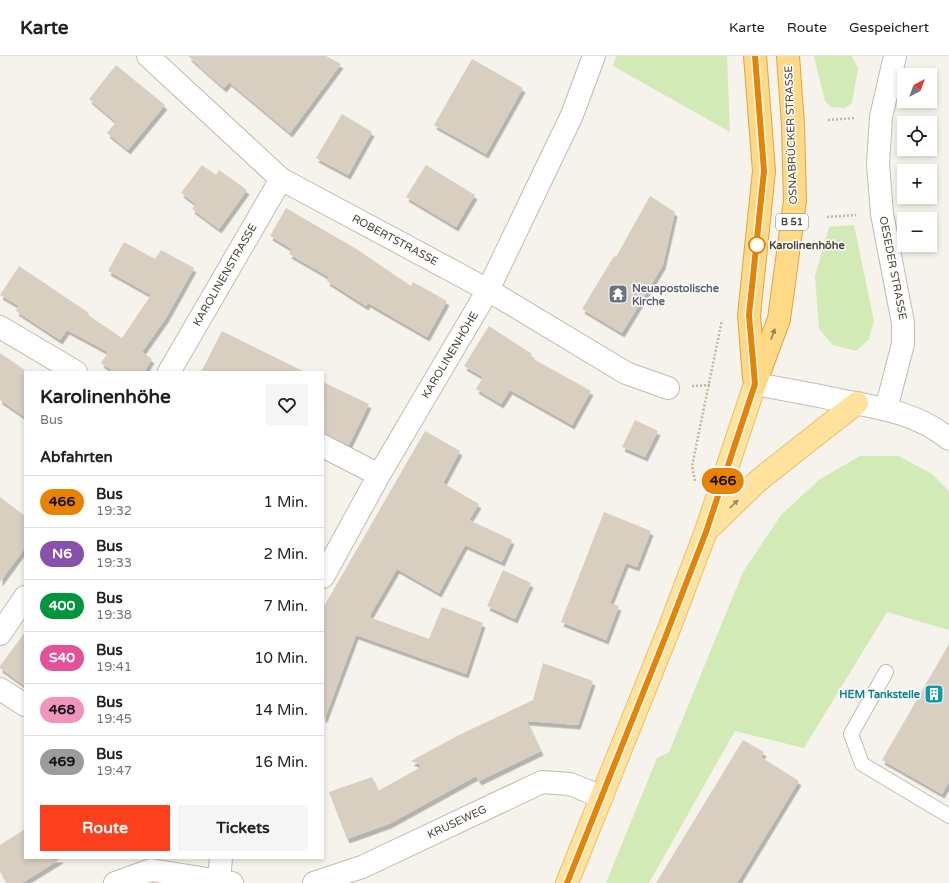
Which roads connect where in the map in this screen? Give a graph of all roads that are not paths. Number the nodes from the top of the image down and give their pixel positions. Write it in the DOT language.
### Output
graph roads {
  1 [pos="148,56"];
  2 [pos="755,56"];
  3 [pos="788,56"];
  4 [pos="895,56"];
  5 [pos="588,59"];
  6 [pos="281,179"];
  7 [pos="488,290"];
  8 [pos="0,327"];
  9 [pos="174,370"];
  10 [pos="74,371"];
  11 [pos="755,384"];
  12 [pos="668,388"];
  13 [pos="857,403"];
  14 [pos="886,409"];
  15 [pos="949,439"];
  16 [pos="324,447"];
  17 [pos="379,475"];
  18 [pos="706,532"];
  19 [pos="324,573"];
  20 [pos="24,598"];
  21 [pos="0,634"];
  22 [pos="886,672"];
  23 [pos="0,689"];
  24 [pos="24,704"];
  25 [pos="602,797"];
  26 [pos="949,816"];
  27 [pos="221,859"];
  28 [pos="149,864"];
  29 [pos="226,882"];
  30 [pos="115,883"];
  31 [pos="314,883"];
  32 [pos="567,883"];
  1 -- 6 [label="street, ROBERTSTRASSE"];
  2 -- 11 [label="highway, B 51"];
  11 -- 3 [label="highway, OSNABRÜCKER STRASSE / B 51, one-way"];
  4 -- 14 [label="street, OESEDER STRASSE"];
  5 -- 7 [label="street, KAROLINENHÖHE"];
  6 -- 7 [label="street, ROBERTSTRASSE"];
  6 -- 9 [label="street, KAROLINENSTRASSE"];
  7 -- 12 [label="street, ROBERTSTRASSE"];
  7 -- 17 [label="street, KAROLINENHÖHE"];
  8 -- 10 [label="street"];
  11 -- 13 [label="street"];
  11 -- 18 [label="main road, B 51"];
  13 -- 14 [label="street"];
  18 -- 13 [label="main road, one-way"];
  14 -- 15 [label="street"];
  16 -- 17 [label="street"];
  17 -- 19 [label="street, KAROLINENHÖHE"];
  18 -- 25 [label="main road, B 51"];
  20 -- 21 [label="street"];
  22 -- 26 [label="lane"];
  23 -- 24 [label="street"];
  25 -- 31 [label="street, KRUSEWEG"];
  25 -- 32 [label="main road, B 51"];
  27 -- 29 [label="street"];
  28 -- 29 [label="street"];
  28 -- 30 [label="street"];
}
